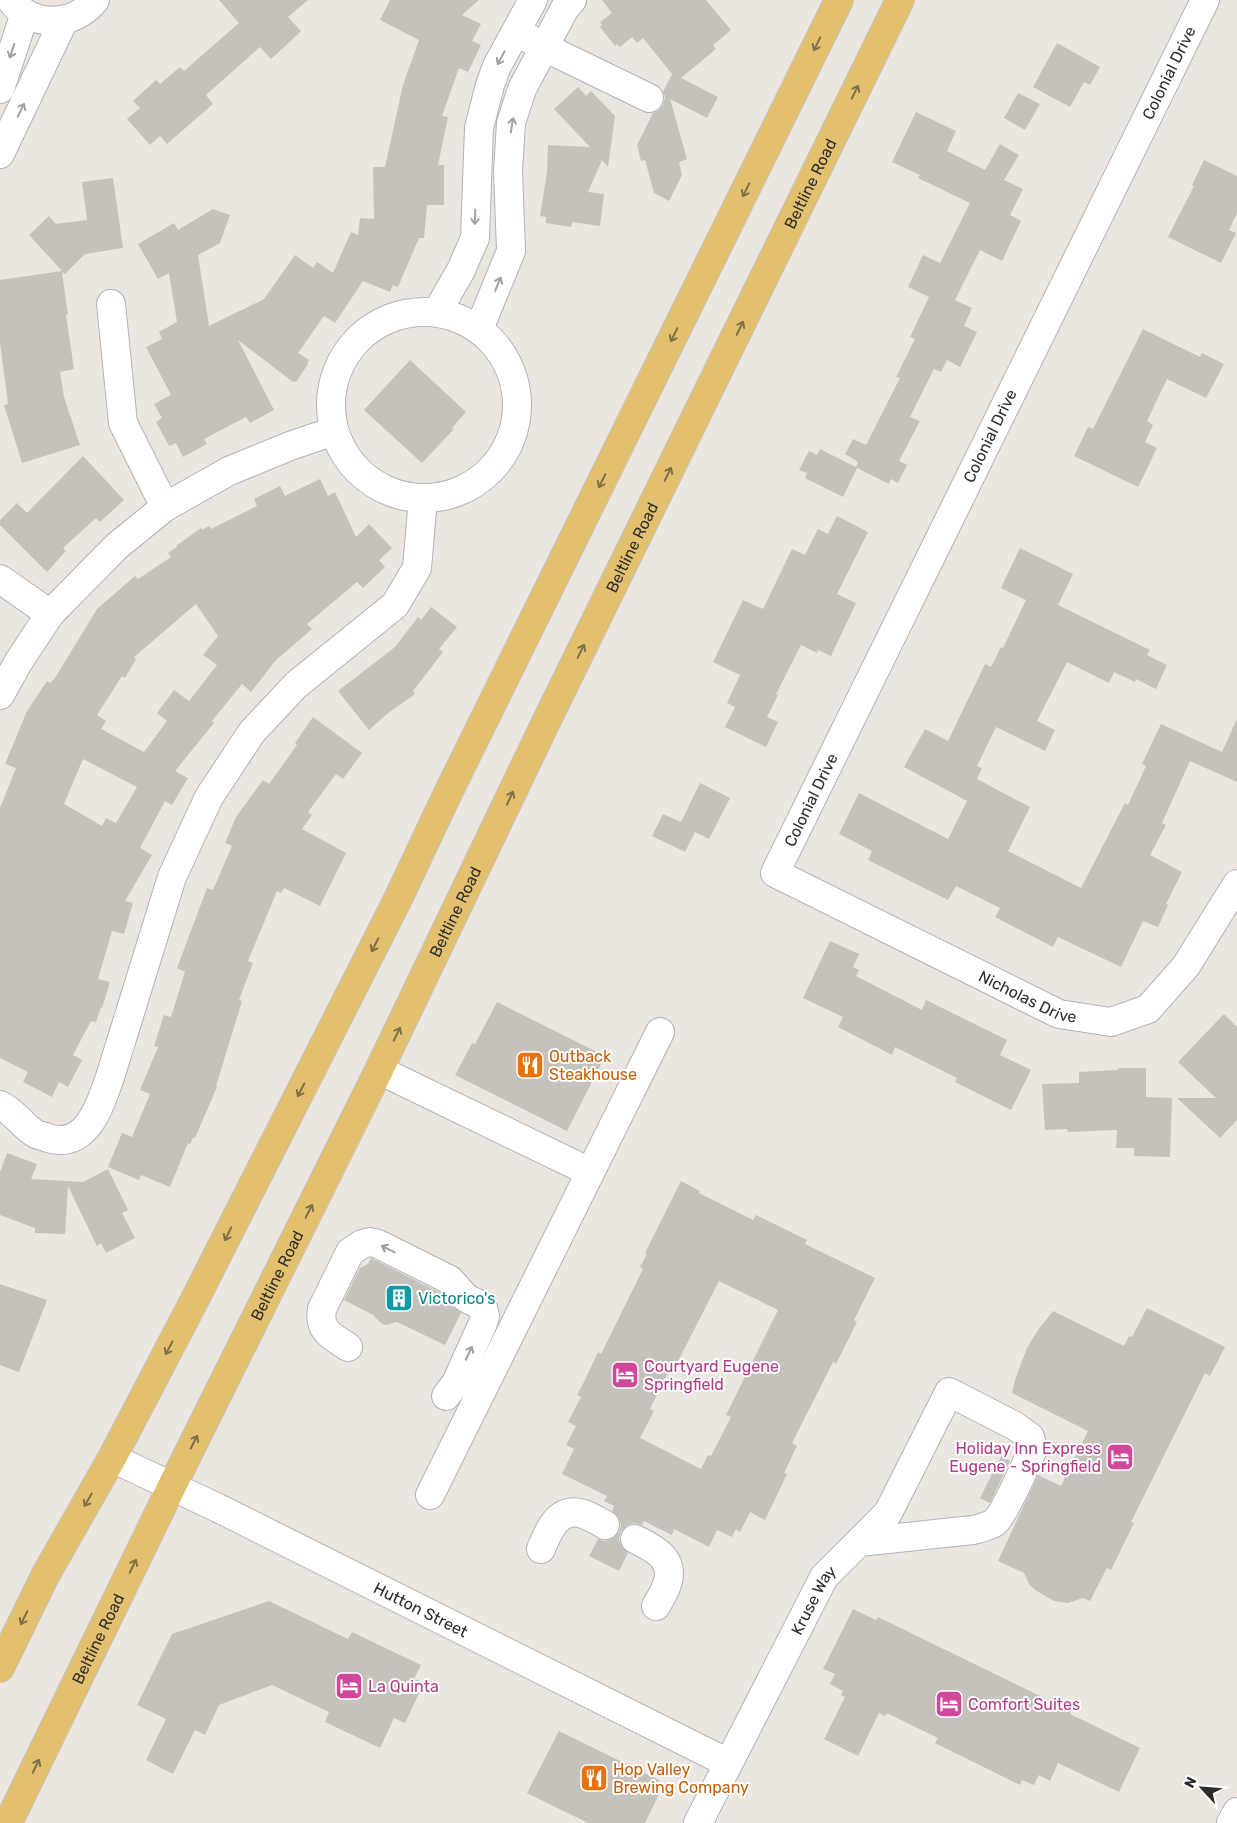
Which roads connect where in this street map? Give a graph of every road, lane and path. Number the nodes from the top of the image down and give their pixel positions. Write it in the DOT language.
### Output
graph roads {
  1 [pos="95,0"];
  2 [pos="533,0"];
  3 [pos="572,0"];
  4 [pos="839,0"];
  5 [pos="900,0"];
  6 [pos="1205,0"];
  7 [pos="18,7"];
  8 [pos="64,20"];
  9 [pos="516,30"];
  10 [pos="544,47"];
  11 [pos="0,89"];
  12 [pos="649,98"];
  13 [pos="0,154"];
  14 [pos="111,304"];
  15 [pos="437,312"];
  16 [pos="479,329"];
  17 [pos="334,431"];
  18 [pos="423,499"];
  19 [pos="164,507"];
  20 [pos="0,579"];
  21 [pos="50,614"];
  22 [pos="0,695"];
  23 [pos="775,873"];
  24 [pos="1237,884"];
  25 [pos="660,1032"];
  26 [pos="379,1070"];
  27 [pos="0,1105"];
  28 [pos="590,1172"];
  29 [pos="348,1347"];
  30 [pos="446,1396"];
  31 [pos="112,1458"];
  32 [pos="172,1486"];
  33 [pos="430,1494"];
  34 [pos="605,1525"];
  35 [pos="635,1539"];
  36 [pos="859,1542"];
  37 [pos="541,1549"];
  38 [pos="656,1606"];
  39 [pos="0,1668"];
  40 [pos="728,1764"];
  41 [pos="1237,1812"];
  42 [pos="8,1823"];
  43 [pos="698,1823"];
  44 [pos="1231,1823"];
  1 -- 8 [label="street"];
  2 -- 9 [label="street"];
  3 -- 10 [label="street"];
  4 -- 31 [label="main road, one-way"];
  26 -- 5 [label="main road, Beltline Road, one-way"];
  6 -- 23 [label="street, Colonial Drive"];
  7 -- 8 [label="street"];
  7 -- 11 [label="street, one-way"];
  13 -- 8 [label="street, one-way"];
  9 -- 10 [label="street"];
  9 -- 15 [label="street, one-way"];
  10 -- 12 [label="street"];
  16 -- 10 [label="street, one-way"];
  14 -- 19 [label="street"];
  15 -- 16 [label="street"];
  15 -- 17 [label="street"];
  16 -- 18 [label="street"];
  17 -- 18 [label="street"];
  17 -- 19 [label="street"];
  18 -- 27 [label="street"];
  19 -- 21 [label="street"];
  20 -- 21 [label="street"];
  21 -- 22 [label="street"];
  23 -- 24 [label="street, Nicholas Drive"];
  25 -- 28 [label="street"];
  26 -- 28 [label="street"];
  32 -- 26 [label="main road, Beltline Road, one-way"];
  28 -- 33 [label="street"];
  30 -- 29 [label="street, one-way"];
  31 -- 32 [label="street, Hutton Street"];
  31 -- 39 [label="main road, one-way"];
  32 -- 40 [label="street, Hutton Street"];
  42 -- 32 [label="main road, Beltline Road, one-way"];
  34 -- 37 [label="street"];
  35 -- 38 [label="street"];
  36 -- 36 [label="street, Kruse Way"];
  36 -- 40 [label="street, Kruse Way"];
  40 -- 43 [label="street, Kruse Way"];
  41 -- 44 [label="street"];
}
